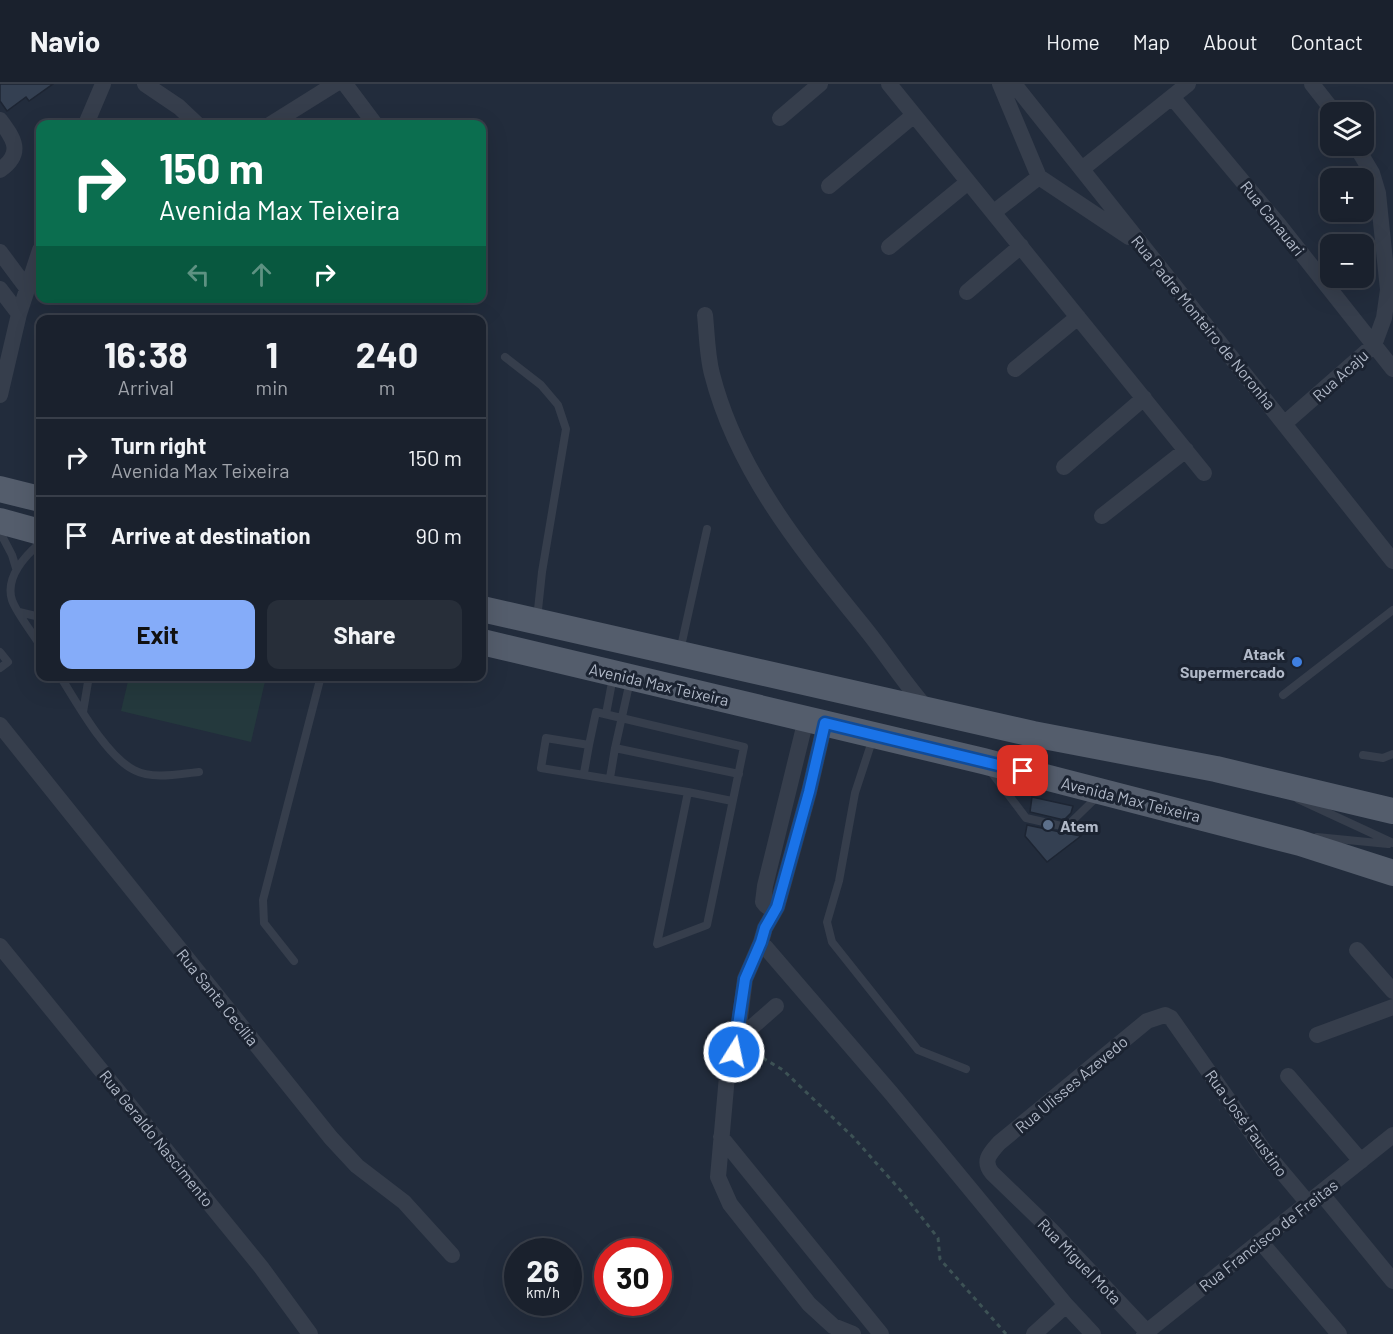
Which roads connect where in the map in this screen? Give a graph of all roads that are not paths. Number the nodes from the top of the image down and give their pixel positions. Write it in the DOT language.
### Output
graph roads {
  1 [pos="103,84"];
  2 [pos="145,84"];
  3 [pos="335,84"];
  4 [pos="345,84"];
  5 [pos="820,84"];
  6 [pos="889,84"];
  7 [pos="1000,84"];
  8 [pos="1014,84"];
  9 [pos="1188,84"];
  10 [pos="1312,84"];
  11 [pos="1172,97"];
  12 [pos="1326,102"];
  13 [pos="914,115"];
  14 [pos="780,118"];
  15 [pos="0,120"];
  16 [pos="88,120"];
  17 [pos="193,120"];
  18 [pos="277,120"];
  19 [pos="372,120"];
  20 [pos="1362,156"];
  21 [pos="1082,169"];
  22 [pos="0,170"];
  23 [pos="1039,177"];
  24 [pos="968,182"];
  25 [pos="829,186"];
  26 [pos="994,213"];
  27 [pos="1021,246"];
  28 [pos="889,247"];
  29 [pos="1144,247"];
  30 [pos="0,252"];
  31 [pos="36,261"];
  32 [pos="26,287"];
  33 [pos="0,289"];
  34 [pos="967,292"];
  35 [pos="19,314"];
  36 [pos="705,315"];
  37 [pos="1078,317"];
  38 [pos="1374,345"];
  39 [pos="4,351"];
  40 [pos="505,357"];
  41 [pos="1015,369"];
  42 [pos="1393,369"];
  43 [pos="0,395"];
  44 [pos="1144,398"];
  45 [pos="1285,423"];
  46 [pos="1186,450"];
  47 [pos="1064,467"];
  48 [pos="1204,472"];
  49 [pos="0,489"];
  50 [pos="36,498"];
  51 [pos="1102,516"];
  52 [pos="0,521"];
  53 [pos="707,529"];
  54 [pos="36,531"];
  55 [pos="0,532"];
  56 [pos="36,547"];
  57 [pos="1393,561"];
  58 [pos="16,568"];
  59 [pos="486,610"];
  60 [pos="1393,610"];
  61 [pos="19,612"];
  62 [pos="36,616"];
  63 [pos="537,622"];
  64 [pos="36,639"];
  65 [pos="486,643"];
  66 [pos="0,652"];
  67 [pos="679,654"];
  68 [pos="0,668"];
  69 [pos="622,675"];
  70 [pos="63,681"];
  71 [pos="88,681"];
  72 [pos="320,681"];
  73 [pos="1283,695"];
  74 [pos="928,710"];
  75 [pos="83,712"];
  76 [pos="606,714"];
  77 [pos="622,718"];
  78 [pos="816,721"];
  79 [pos="0,724"];
  80 [pos="874,735"];
  81 [pos="589,745"];
  82 [pos="615,748"];
  83 [pos="1393,754"];
  84 [pos="1364,755"];
  85 [pos="983,761"];
  86 [pos="199,772"];
  87 [pos="584,773"];
  88 [pos="739,774"];
  89 [pos="610,778"];
  90 [pos="1252,778"];
  91 [pos="688,792"];
  92 [pos="1103,792"];
  93 [pos="732,801"];
  94 [pos="1393,811"];
  95 [pos="1251,830"];
  96 [pos="1393,844"];
  97 [pos="1393,873"];
  98 [pos="763,935"];
  99 [pos="0,946"];
  100 [pos="1357,950"];
  101 [pos="294,961"];
  102 [pos="5,964"];
  103 [pos="1393,991"];
  104 [pos="776,1006"];
  105 [pos="1393,1007"];
  106 [pos="1317,1035"];
  107 [pos="1189,1041"];
  108 [pos="734,1047"];
  109 [pos="966,1069"];
  110 [pos="1288,1076"];
  111 [pos="1393,1136"];
  112 [pos="721,1137"];
  113 [pos="1361,1161"];
  114 [pos="1010,1189"];
  115 [pos="1315,1198"];
  116 [pos="1260,1241"];
  117 [pos="452,1255"];
  118 [pos="1393,1281"];
  119 [pos="1066,1305"];
  120 [pos="1039,1333"];
  121 [pos="1147,1333"];
  122 [pos="310,1334"];
  123 [pos="853,1334"];
  124 [pos="881,1334"];
  125 [pos="1093,1334"];
  126 [pos="1339,1334"];
  1 -- 16 [label="street"];
  2 -- 17 [label="street"];
  3 -- 18 [label="street"];
  4 -- 19 [label="street"];
  5 -- 14 [label="street"];
  6 -- 13 [label="street"];
  7 -- 23 [label="street"];
  8 -- 21 [label="street, Rua Padre Monteiro de Noronha"];
  9 -- 11 [label="street"];
  10 -- 12 [label="street"];
  11 -- 21 [label="street"];
  11 -- 38 [label="street, Rua Canauari"];
  13 -- 24 [label="street"];
  13 -- 25 [label="street"];
  15 -- 22 [label="street"];
  20 -- 38 [label="street, Rua Acaju"];
  21 -- 29 [label="street, Rua Padre Monteiro de Noronha"];
  23 -- 26 [label="street"];
  23 -- 29 [label="street"];
  24 -- 26 [label="street"];
  24 -- 28 [label="street"];
  26 -- 27 [label="street"];
  27 -- 34 [label="street"];
  27 -- 37 [label="street"];
  29 -- 45 [label="street, Rua Padre Monteiro de Noronha"];
  30 -- 32 [label="street"];
  31 -- 32 [label="street"];
  32 -- 35 [label="street"];
  33 -- 35 [label="street"];
  35 -- 39 [label="street"];
  36 -- 74 [label="street"];
  37 -- 41 [label="street"];
  37 -- 44 [label="street"];
  38 -- 42 [label="street, Rua Canauari"];
  38 -- 45 [label="street, Rua Acaju"];
  39 -- 43 [label="street"];
  40 -- 63 [label="lane"];
  44 -- 46 [label="street"];
  44 -- 47 [label="street"];
  45 -- 57 [label="street, Rua Padre Monteiro de Noronha"];
  46 -- 48 [label="street"];
  46 -- 51 [label="street"];
  49 -- 50 [label="main road"];
  52 -- 54 [label="main road"];
  53 -- 67 [label="lane"];
  55 -- 58 [label="lane"];
  56 -- 58 [label="lane"];
  58 -- 61 [label="lane"];
  59 -- 63 [label="main road, Avenida Max Teixeira"];
  60 -- 73 [label="lane"];
  61 -- 62 [label="lane"];
  61 -- 64 [label="lane"];
  63 -- 67 [label="main road, Avenida Max Teixeira"];
  65 -- 69 [label="main road, Avenida Max Teixeira"];
  66 -- 68 [label="lane"];
  67 -- 74 [label="main road, Avenida Max Teixeira"];
  69 -- 76 [label="lane"];
  69 -- 77 [label="lane"];
  69 -- 78 [label="main road, Avenida Max Teixeira"];
  70 -- 75 [label="lane"];
  71 -- 75 [label="lane"];
  72 -- 101 [label="lane"];
  74 -- 90 [label="main road, Avenida Max Teixeira"];
  75 -- 86 [label="lane"];
  76 -- 77 [label="lane"];
  76 -- 81 [label="lane"];
  77 -- 82 [label="lane"];
  77 -- 88 [label="lane"];
  78 -- 80 [label="main road, Avenida Max Teixeira"];
  78 -- 98 [label="street"];
  79 -- 117 [label="street, Rua Santa Cecília"];
  80 -- 85 [label="main road, Avenida Max Teixeira"];
  80 -- 109 [label="lane"];
  81 -- 87 [label="lane"];
  81 -- 87 [label="lane"];
  82 -- 88 [label="lane"];
  82 -- 89 [label="lane"];
  83 -- 84 [label="lane"];
  85 -- 92 [label="main road, Avenida Max Teixeira"];
  85 -- 92 [label="lane"];
  87 -- 89 [label="lane"];
  88 -- 93 [label="lane"];
  89 -- 91 [label="lane"];
  90 -- 94 [label="main road, Avenida Max Teixeira"];
  90 -- 96 [label="lane"];
  91 -- 93 [label="lane"];
  91 -- 93 [label="lane"];
  92 -- 95 [label="main road, Avenida Max Teixeira"];
  95 -- 96 [label="lane"];
  95 -- 97 [label="main road, Avenida Max Teixeira"];
  98 -- 108 [label="street"];
  98 -- 119 [label="street"];
  99 -- 102 [label="street, Rua Geraldo Nascimento"];
  100 -- 103 [label="street"];
  102 -- 122 [label="street, Rua Geraldo Nascimento"];
  104 -- 108 [label="street"];
  105 -- 106 [label="street"];
  107 -- 114 [label="street, Rua Ulisses Azevedo"];
  107 -- 115 [label="street, Rua José Faustino"];
  108 -- 112 [label="street"];
  110 -- 113 [label="street"];
  111 -- 113 [label="street, Rua Francisco de Freitas"];
  112 -- 123 [label="street"];
  112 -- 124 [label="street"];
  113 -- 115 [label="street, Rua Francisco de Freitas"];
  114 -- 121 [label="street, Rua Miguel Mota"];
  115 -- 116 [label="street, Rua Francisco de Freitas"];
  115 -- 118 [label="street, Rua José Faustino"];
  116 -- 121 [label="street, Rua Francisco de Freitas"];
  116 -- 126 [label="street"];
  119 -- 120 [label="street"];
  119 -- 125 [label="street"];
}
